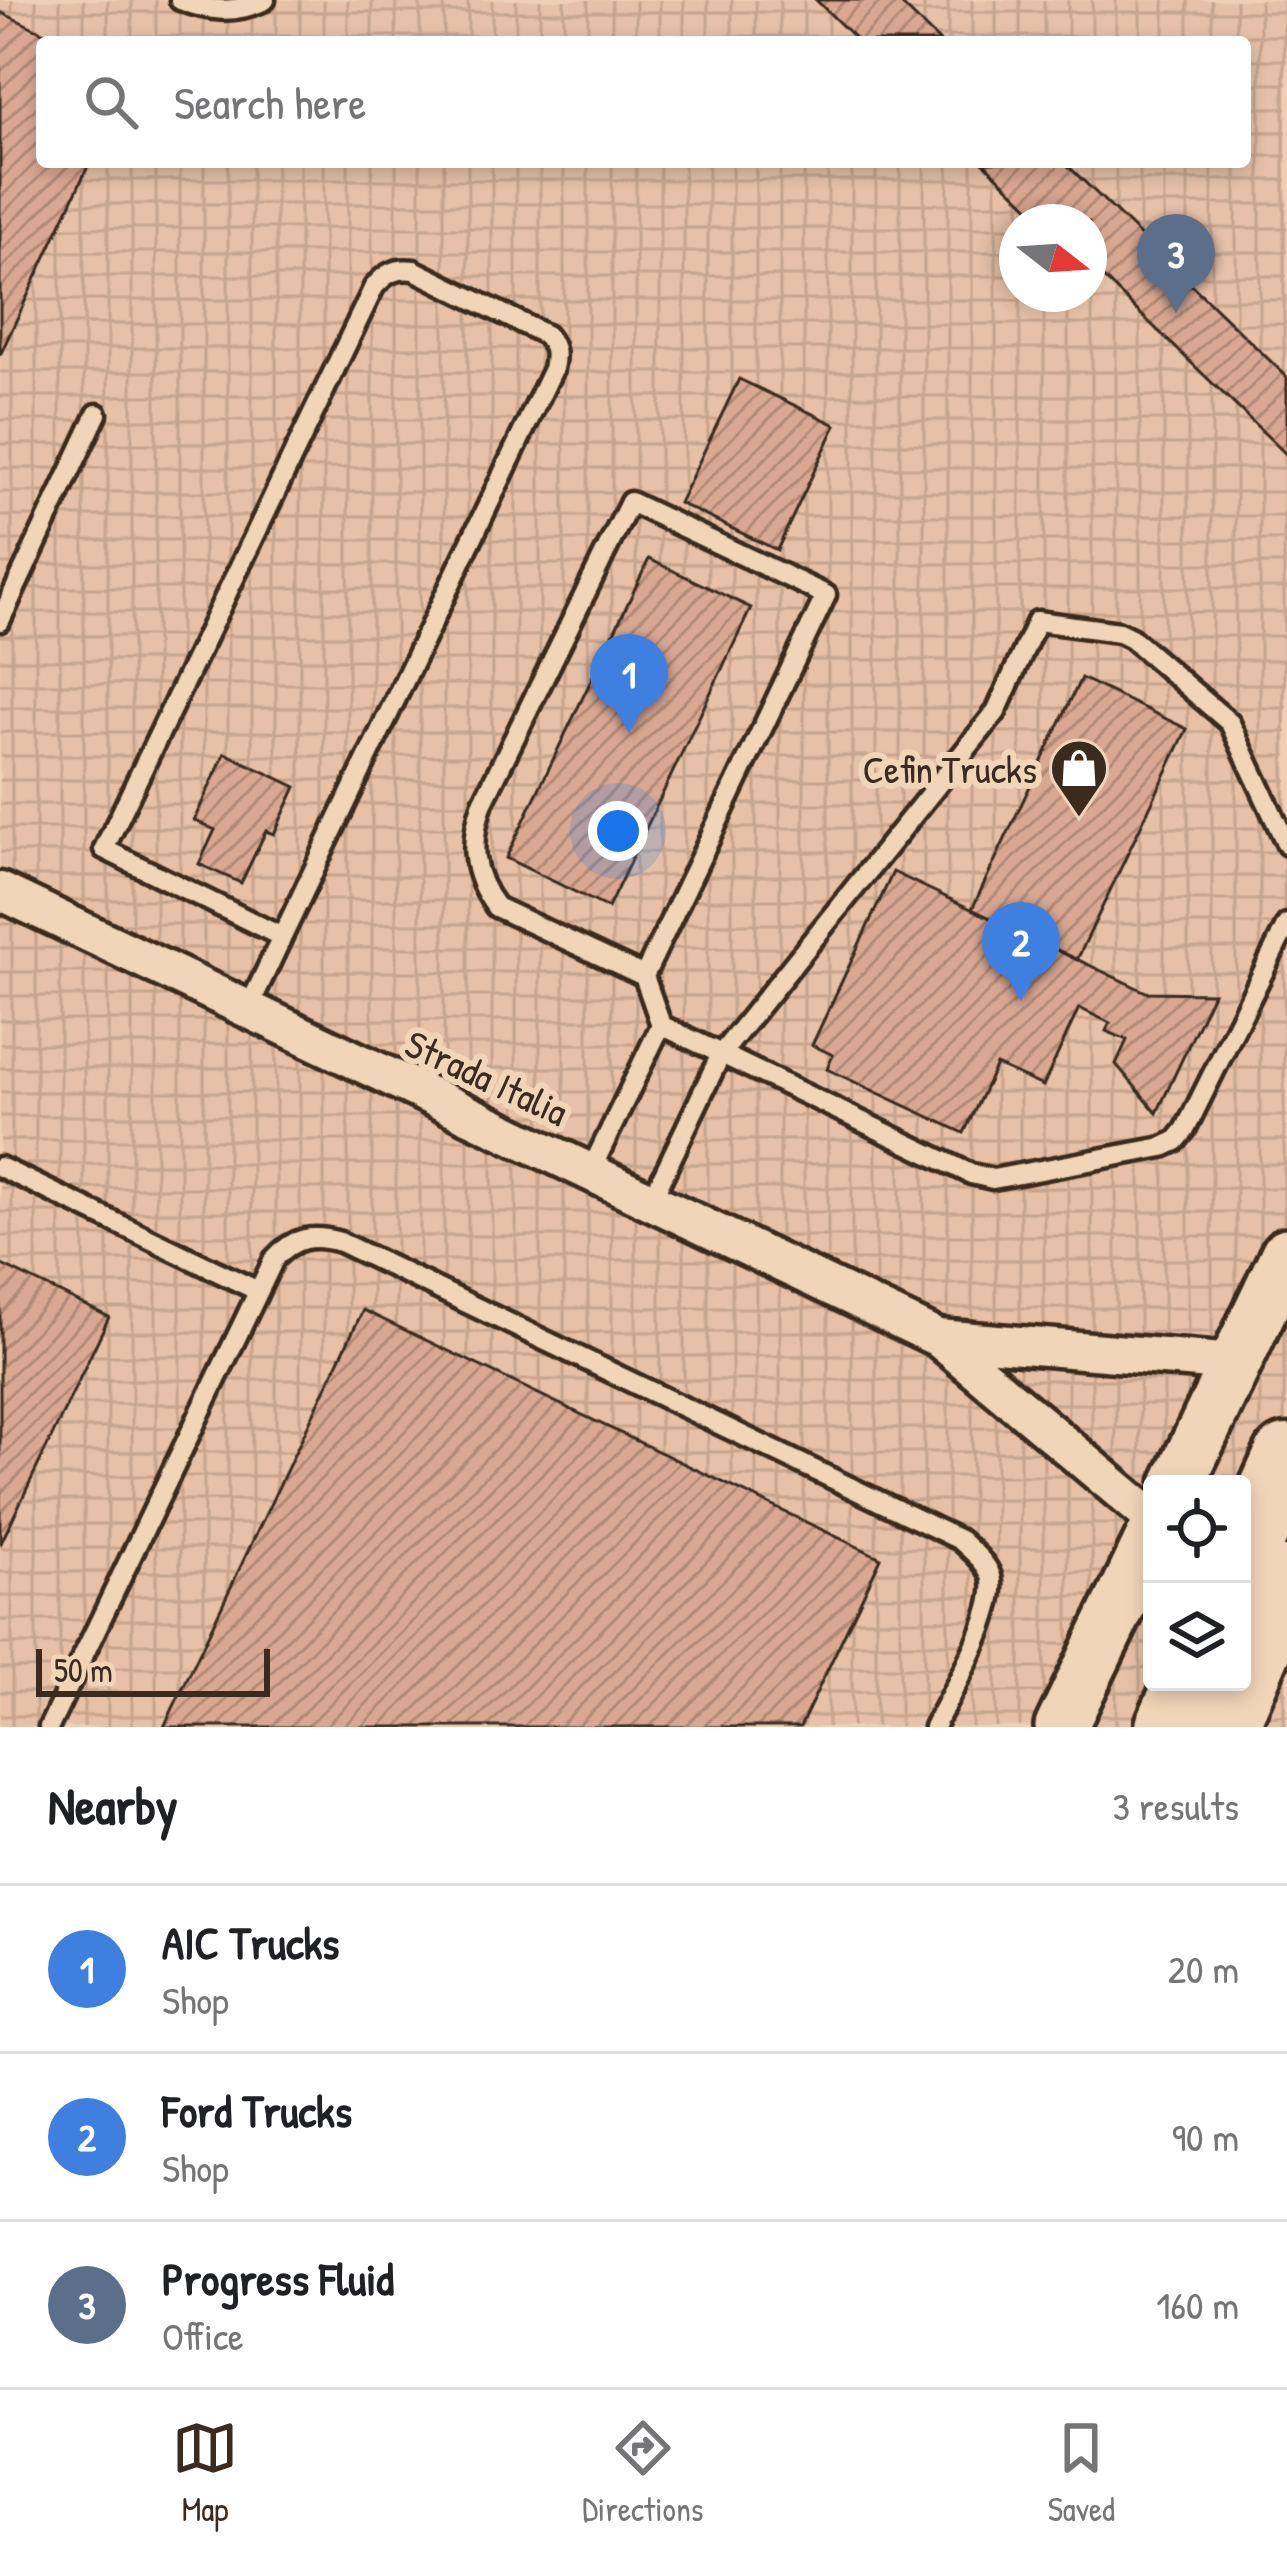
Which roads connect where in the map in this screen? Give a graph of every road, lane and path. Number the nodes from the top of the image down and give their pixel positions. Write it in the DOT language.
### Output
graph roads {
  1 [pos="180,0"];
  2 [pos="265,0"];
  3 [pos="97,414"];
  4 [pos="0,621"];
  5 [pos="1287,845"];
  6 [pos="0,891"];
  7 [pos="1287,924"];
  8 [pos="282,938"];
  9 [pos="644,976"];
  10 [pos="248,1009"];
  11 [pos="661,1025"];
  12 [pos="722,1054"];
  13 [pos="0,1168"];
  14 [pos="590,1172"];
  15 [pos="651,1201"];
  16 [pos="1287,1254"];
  17 [pos="258,1291"];
  18 [pos="938,1338"];
  19 [pos="1234,1363"];
  20 [pos="1287,1458"];
  21 [pos="1182,1475"];
  22 [pos="1143,1510"];
  23 [pos="1251,1540"];
  24 [pos="1143,1557"];
  25 [pos="1287,1580"];
  26 [pos="1185,1691"];
  27 [pos="49,1727"];
  28 [pos="934,1727"];
  29 [pos="1061,1727"];
  30 [pos="1169,1727"];
  31 [pos="1224,1727"];
  1 -- 2 [label="lane"];
  3 -- 4 [label="lane"];
  5 -- 12 [label="lane"];
  6 -- 10 [label="street, Strada Italia"];
  7 -- 12 [label="lane"];
  8 -- 8 [label="lane"];
  8 -- 10 [label="lane"];
  9 -- 9 [label="lane"];
  9 -- 11 [label="lane"];
  10 -- 14 [label="street, Strada Italia"];
  11 -- 12 [label="lane"];
  11 -- 14 [label="lane"];
  12 -- 15 [label="lane"];
  13 -- 17 [label="lane"];
  14 -- 15 [label="street, Strada Italia"];
  15 -- 18 [label="street, Strada Italia"];
  16 -- 19 [label="main road"];
  17 -- 27 [label="lane"];
  17 -- 28 [label="lane"];
  18 -- 19 [label="street, Strada Italia"];
  18 -- 22 [label="street, Strada Italia"];
  19 -- 21 [label="main road"];
  20 -- 23 [label="highway"];
  24 -- 29 [label="main road"];
  25 -- 31 [label="highway"];
  26 -- 30 [label="highway"];
}
